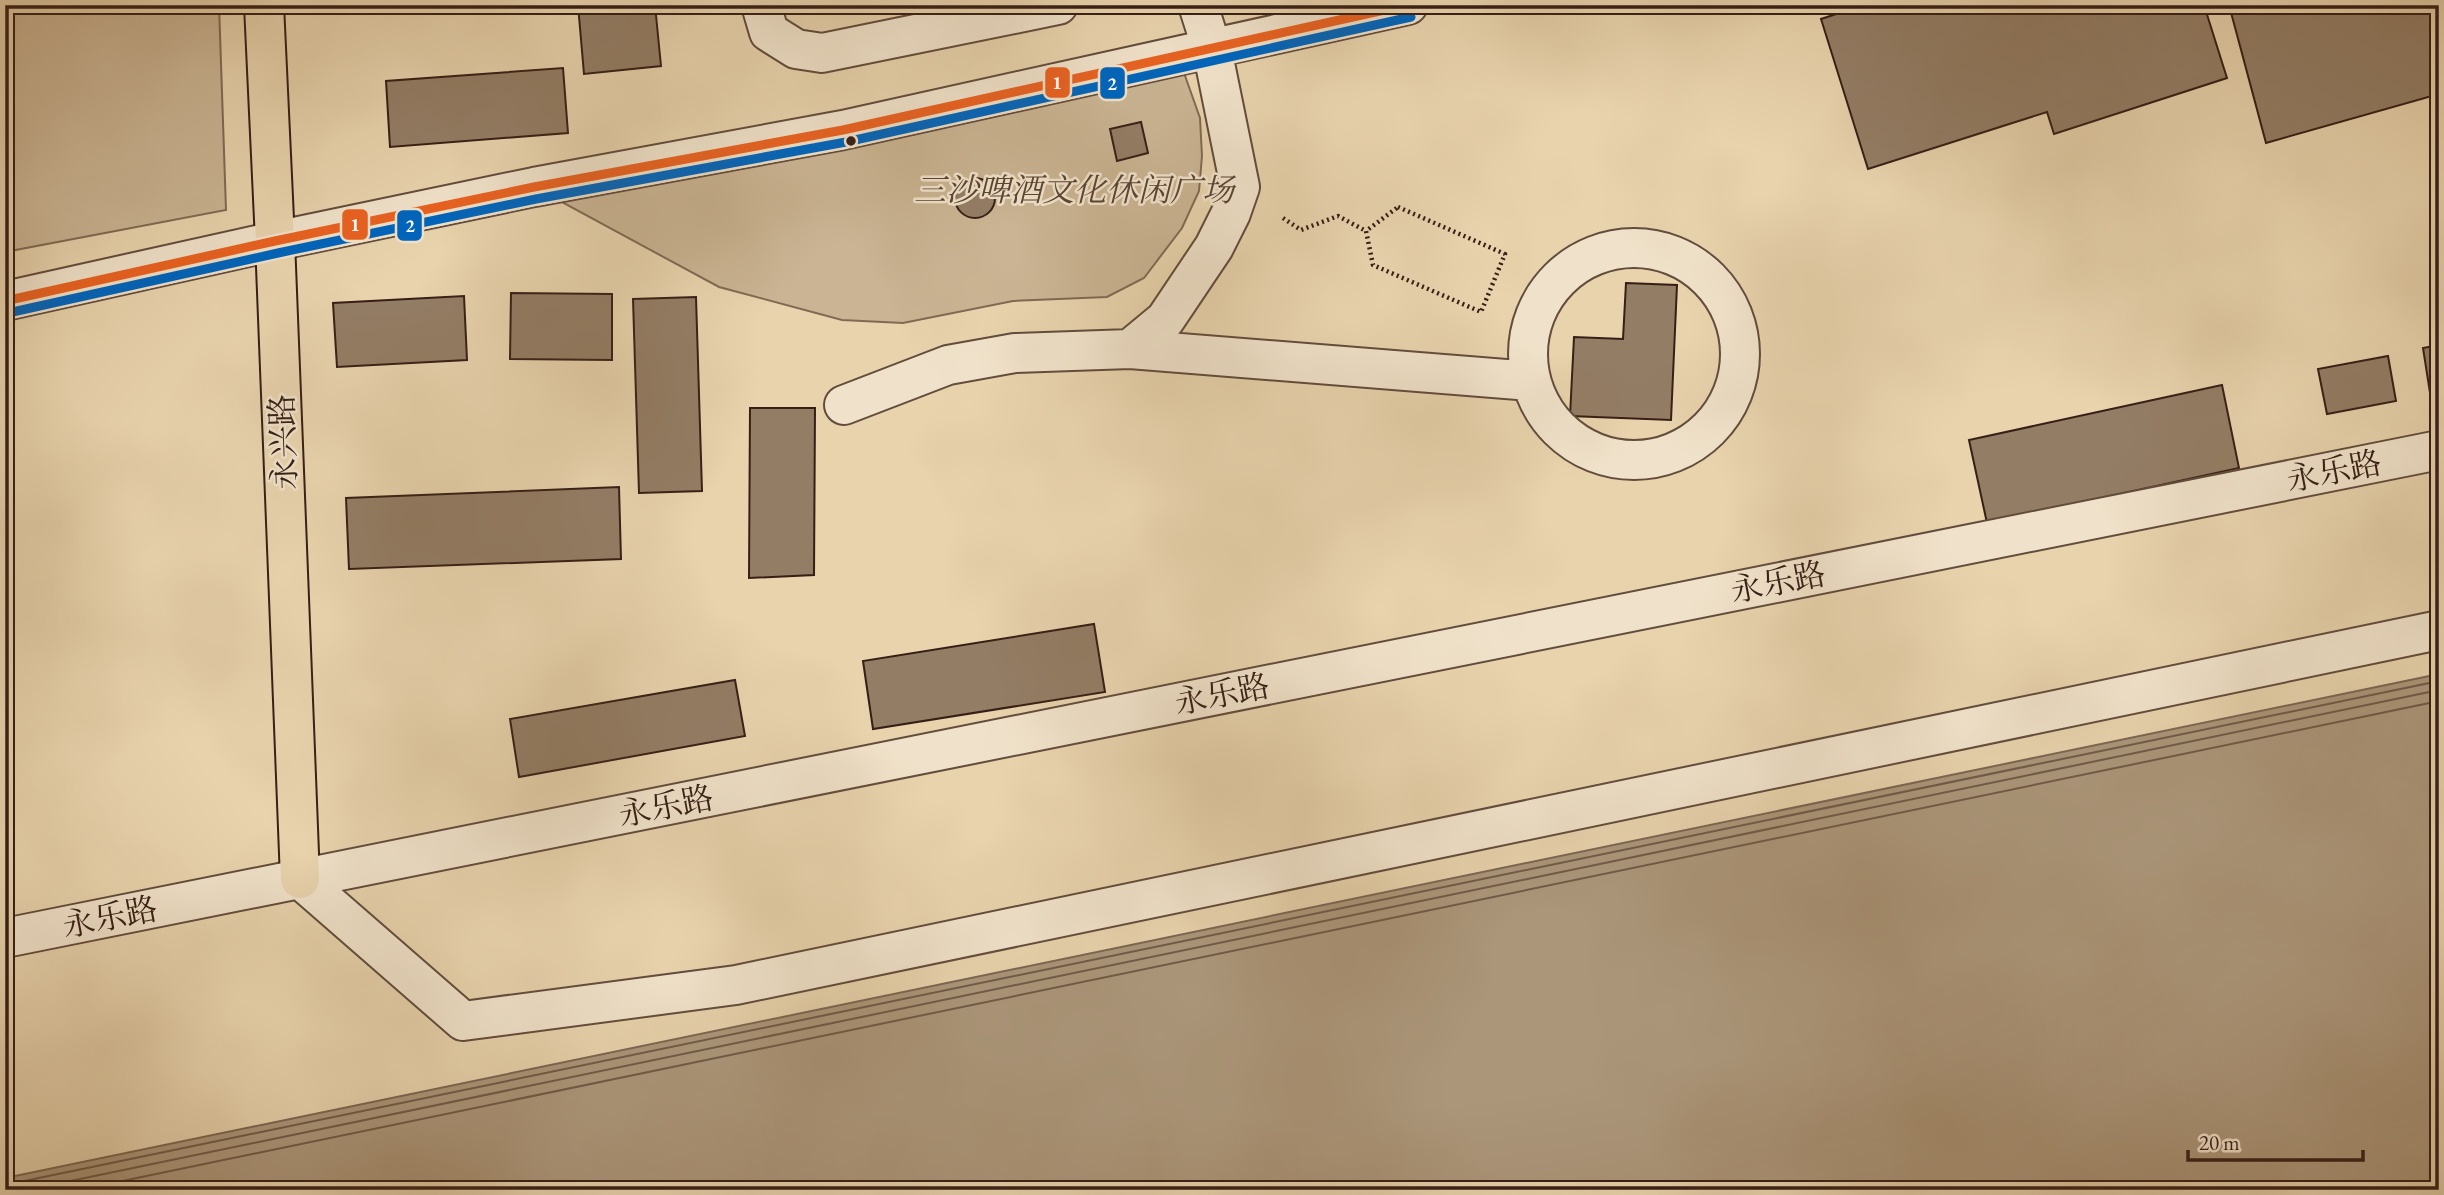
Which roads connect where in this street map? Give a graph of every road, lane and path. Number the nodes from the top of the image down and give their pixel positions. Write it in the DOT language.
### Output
graph roads {
  1 [pos="264,5"];
  2 [pos="761,5"];
  3 [pos="1058,5"];
  4 [pos="1198,5"];
  5 [pos="1408,5"];
  6 [pos="1212,49"];
  7 [pos="1240,187"];
  8 [pos="1366,231"];
  9 [pos="275,240"];
  10 [pos="5,301"];
  11 [pos="1130,349"];
  12 [pos="1531,381"];
  13 [pos="844,405"];
  14 [pos="2439,450"];
  15 [pos="2439,630"];
  16 [pos="300,879"];
  17 [pos="5,938"];
  1 -- 9 [label="main road, 永兴路"];
  2 -- 3 [label="street"];
  4 -- 6 [label="street"];
  5 -- 6 [label="street"];
  6 -- 7 [label="street"];
  6 -- 9 [label="street"];
  7 -- 8 [label="path"];
  7 -- 11 [label="street"];
  8 -- 8 [label="path"];
  9 -- 10 [label="street"];
  9 -- 16 [label="main road, 永兴路"];
  11 -- 12 [label="street"];
  11 -- 13 [label="street"];
  12 -- 12 [label="street"];
  14 -- 16 [label="street, 永乐路"];
  15 -- 16 [label="street"];
  16 -- 17 [label="street, 永乐路"];
}
